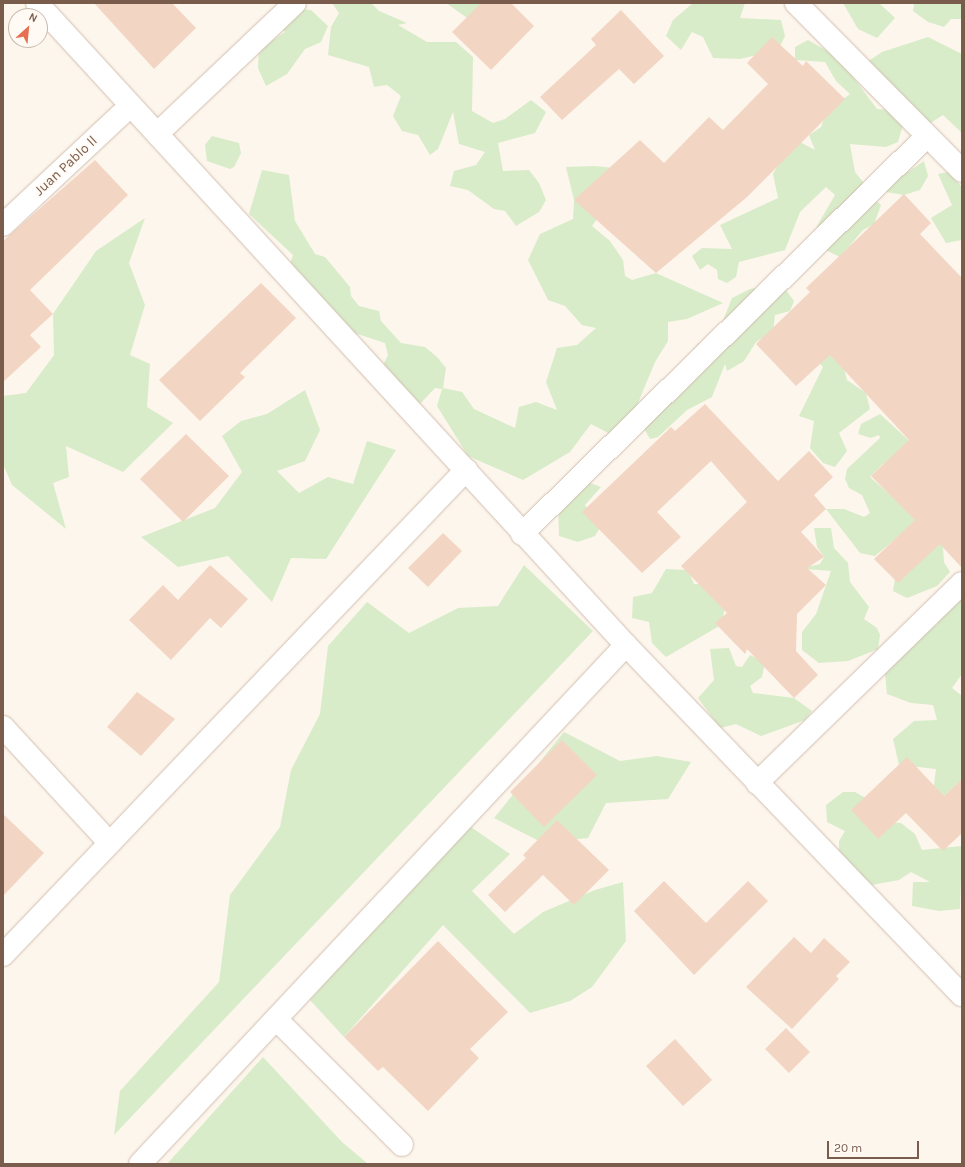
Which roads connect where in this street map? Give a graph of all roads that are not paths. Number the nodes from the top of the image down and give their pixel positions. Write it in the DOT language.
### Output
graph roads {
  1 [pos="37,3"];
  2 [pos="295,3"];
  3 [pos="796,3"];
  4 [pos="129,107"];
  5 [pos="157,134"];
  6 [pos="927,136"];
  7 [pos="962,171"];
  8 [pos="3,225"];
  9 [pos="466,470"];
  10 [pos="522,534"];
  11 [pos="962,583"];
  12 [pos="626,645"];
  13 [pos="3,727"];
  14 [pos="757,783"];
  15 [pos="108,841"];
  16 [pos="3,955"];
  17 [pos="962,995"];
  18 [pos="276,1019"];
  19 [pos="402,1145"];
  20 [pos="140,1164"];
  1 -- 4 [label="street"];
  2 -- 5 [label="street"];
  3 -- 6 [label="street"];
  4 -- 5 [label="street"];
  4 -- 8 [label="street, Juan Pablo ll"];
  5 -- 9 [label="street"];
  6 -- 7 [label="street"];
  6 -- 10 [label="street"];
  9 -- 10 [label="street"];
  9 -- 15 [label="street"];
  10 -- 12 [label="street"];
  11 -- 14 [label="street"];
  12 -- 14 [label="street"];
  12 -- 18 [label="street"];
  13 -- 15 [label="street"];
  14 -- 17 [label="street"];
  15 -- 16 [label="street"];
  18 -- 19 [label="street"];
  18 -- 20 [label="street"];
}
